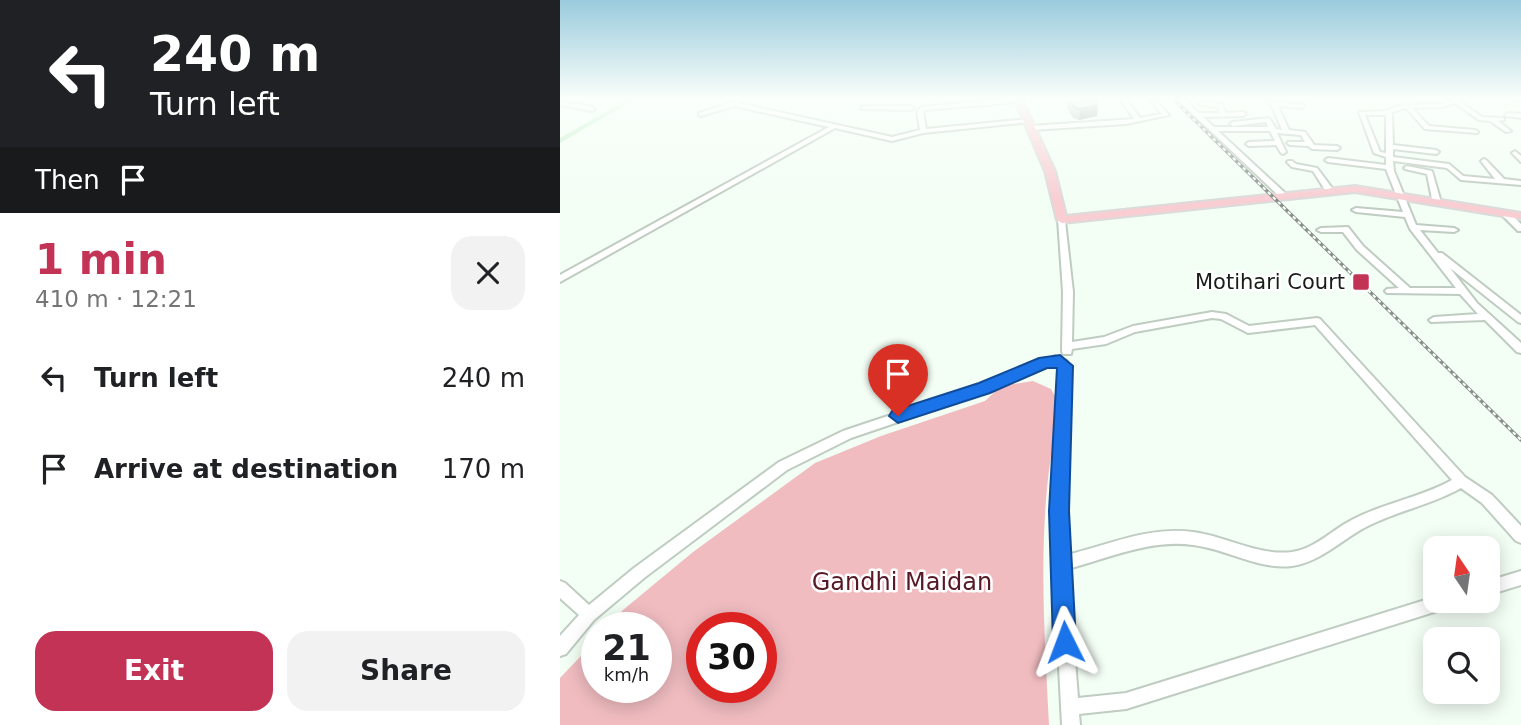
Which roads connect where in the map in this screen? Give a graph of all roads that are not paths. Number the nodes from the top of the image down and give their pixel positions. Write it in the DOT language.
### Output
graph roads {
  1 [pos="823,133"];
  2 [pos="865,133"];
  3 [pos="916,133"];
  4 [pos="1032,133"];
  5 [pos="1216,133"];
  6 [pos="1275,133"];
  7 [pos="1297,133"];
  8 [pos="1368,133"];
  9 [pos="1391,133"];
  10 [pos="1279,143"];
  11 [pos="1290,143"];
  12 [pos="1250,144"];
  13 [pos="1309,144"];
  14 [pos="1391,147"];
  15 [pos="1337,148"];
  16 [pos="1283,152"];
  17 [pos="1436,152"];
  18 [pos="1515,153"];
  19 [pos="1328,160"];
  20 [pos="1521,160"];
  21 [pos="1485,161"];
  22 [pos="1290,162"];
  23 [pos="1390,162"];
  24 [pos="1502,182"];
  25 [pos="1521,183"];
  26 [pos="1328,188"];
  27 [pos="1281,193"];
  28 [pos="1398,193"];
  29 [pos="1436,199"];
  30 [pos="1356,210"];
  31 [pos="1505,213"];
  32 [pos="1406,215"];
  33 [pos="1521,215"];
  34 [pos="1059,219"];
  35 [pos="1413,227"];
  36 [pos="1521,229"];
  37 [pos="1321,230"];
  38 [pos="1454,230"];
  39 [pos="1420,240"];
  40 [pos="560,279"];
  41 [pos="1407,290"];
  42 [pos="1390,291"];
  43 [pos="1464,291"];
  44 [pos="1486,317"];
  45 [pos="1434,320"];
  46 [pos="1521,320"];
  47 [pos="1067,346"];
  48 [pos="1521,349"];
  49 [pos="1060,363"];
  50 [pos="1461,481"];
  51 [pos="1521,536"];
  52 [pos="1061,564"];
  53 [pos="1521,578"];
  54 [pos="1500,584"];
  55 [pos="560,588"];
  56 [pos="1423,608"];
  57 [pos="586,612"];
  58 [pos="593,612"];
  59 [pos="581,624"];
  60 [pos="560,648"];
  61 [pos="1069,707"];
  62 [pos="1071,725"];
  1 -- 40 [label="street"];
  2 -- 3 [label="street"];
  4 -- 34 [label="main road"];
  5 -- 27 [label="street"];
  6 -- 10 [label="street"];
  7 -- 13 [label="street"];
  8 -- 23 [label="street"];
  9 -- 14 [label="street"];
  10 -- 12 [label="street"];
  10 -- 16 [label="street"];
  11 -- 13 [label="street"];
  13 -- 15 [label="street"];
  14 -- 17 [label="street"];
  14 -- 23 [label="street"];
  18 -- 20 [label="street"];
  19 -- 23 [label="street"];
  21 -- 24 [label="street"];
  22 -- 26 [label="street"];
  23 -- 24 [label="street"];
  23 -- 28 [label="street"];
  23 -- 29 [label="street"];
  24 -- 25 [label="street"];
  26 -- 27 [label="main road"];
  26 -- 28 [label="main road"];
  27 -- 34 [label="main road"];
  28 -- 29 [label="main road"];
  28 -- 31 [label="main road"];
  28 -- 32 [label="street"];
  28 -- 34 [label="main road"];
  29 -- 33 [label="main road"];
  30 -- 32 [label="street"];
  31 -- 33 [label="main road"];
  31 -- 36 [label="street"];
  32 -- 35 [label="street"];
  34 -- 47 [label="street"];
  34 -- 49 [label="street"];
  35 -- 38 [label="street"];
  35 -- 39 [label="street"];
  37 -- 41 [label="street"];
  39 -- 43 [label="street"];
  39 -- 46 [label="street"];
  41 -- 42 [label="street"];
  41 -- 43 [label="street"];
  43 -- 44 [label="street"];
  44 -- 45 [label="street"];
  44 -- 48 [label="street"];
  47 -- 49 [label="street"];
  47 -- 50 [label="street"];
  49 -- 52 [label="street"];
  49 -- 58 [label="street"];
  50 -- 51 [label="street"];
  50 -- 52 [label="street"];
  52 -- 61 [label="street"];
  53 -- 54 [label="street"];
  55 -- 57 [label="street"];
  56 -- 61 [label="street"];
  59 -- 60 [label="street"];
  61 -- 62 [label="street"];
}
